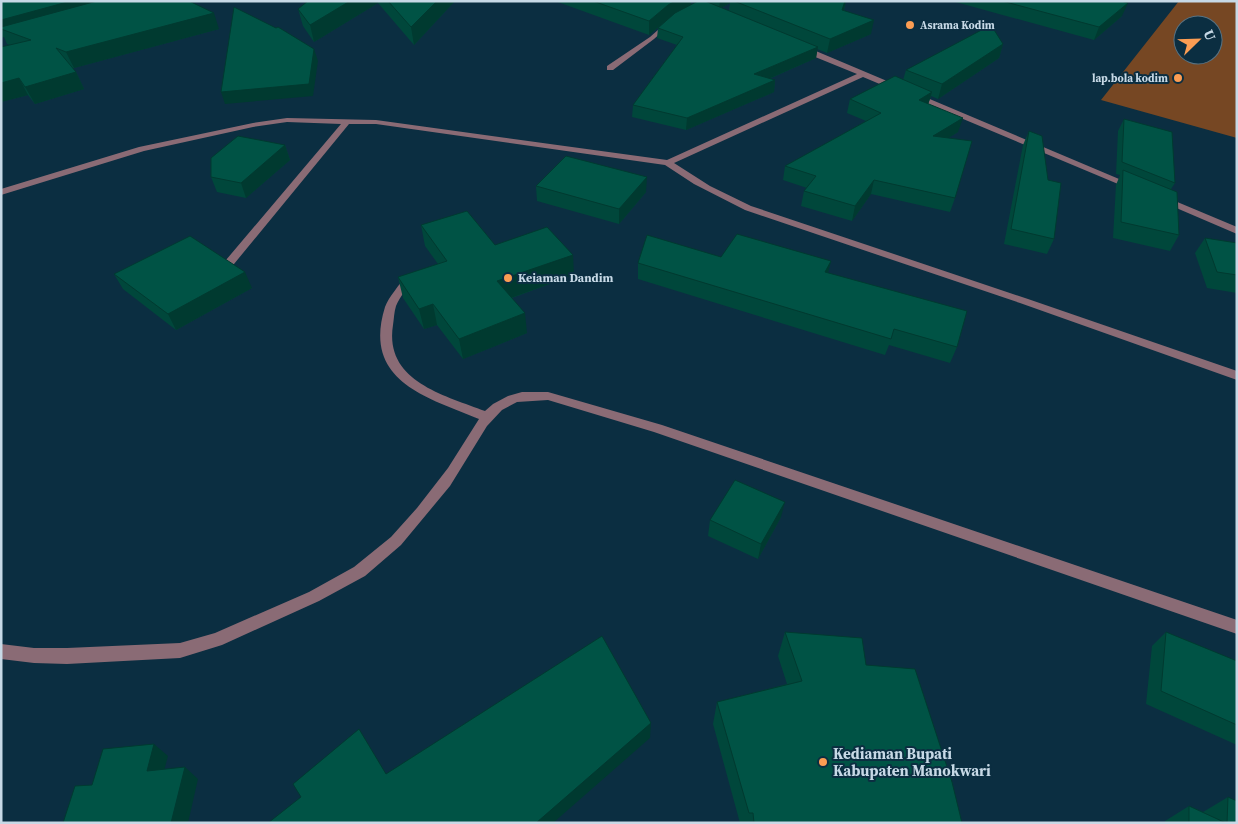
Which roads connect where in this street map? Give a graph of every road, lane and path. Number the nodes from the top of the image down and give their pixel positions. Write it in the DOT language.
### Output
graph roads {
  1 [pos="678,17"];
  2 [pos="791,44"];
  3 [pos="610,68"];
  4 [pos="863,74"];
  5 [pos="348,120"];
  6 [pos="668,163"];
  7 [pos="1142,190"];
  8 [pos="1,192"];
  9 [pos="1151,194"];
  10 [pos="1237,231"];
  11 [pos="230,262"];
  12 [pos="411,276"];
  13 [pos="1237,376"];
  14 [pos="487,417"];
  15 [pos="1237,627"];
  16 [pos="1,651"];
  1 -- 3 [label="street"];
  2 -- 4 [label="street"];
  4 -- 6 [label="street"];
  4 -- 7 [label="street"];
  5 -- 6 [label="street"];
  5 -- 8 [label="street"];
  5 -- 11 [label="street"];
  6 -- 13 [label="street"];
  9 -- 10 [label="street"];
  12 -- 14 [label="street"];
  14 -- 15 [label="street"];
  14 -- 16 [label="street"];
}
